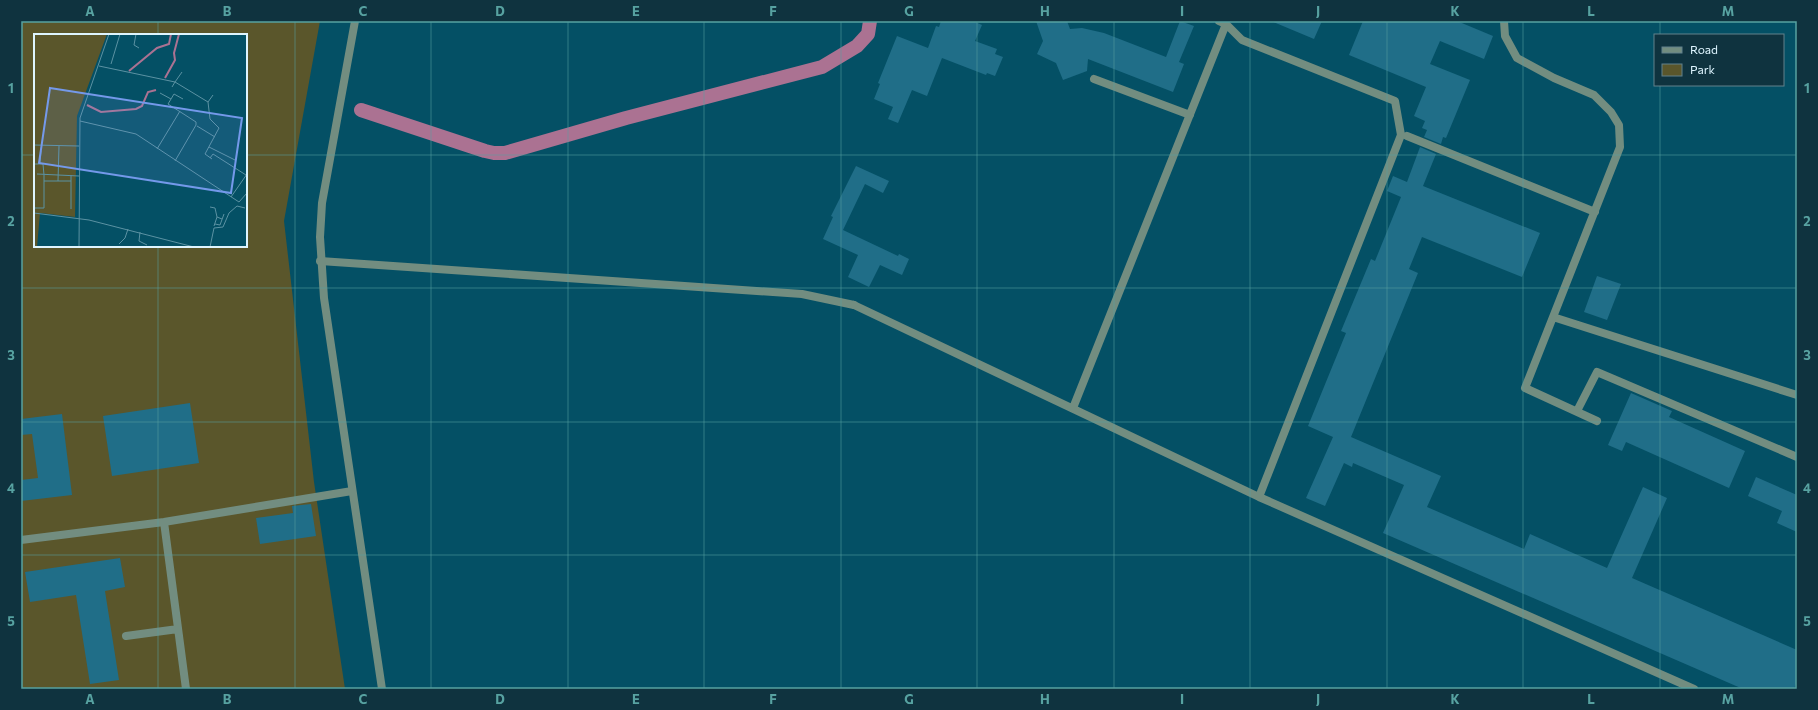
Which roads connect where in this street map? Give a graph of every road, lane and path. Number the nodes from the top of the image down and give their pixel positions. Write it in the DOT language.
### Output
graph roads {
  1 [pos="355,21"];
  2 [pos="1504,21"];
  3 [pos="1223,22"];
  4 [pos="1094,79"];
  5 [pos="1190,115"];
  6 [pos="1406,136"];
  7 [pos="1595,212"];
  8 [pos="320,262"];
  9 [pos="1553,317"];
  10 [pos="1797,395"];
  11 [pos="1073,408"];
  12 [pos="1577,411"];
  13 [pos="1597,421"];
  14 [pos="1797,457"];
  15 [pos="352,491"];
  16 [pos="1259,497"];
  17 [pos="164,522"];
  18 [pos="21,540"];
  19 [pos="178,629"];
  20 [pos="126,636"];
  21 [pos="186,689"];
  22 [pos="382,689"];
  23 [pos="1694,689"];
  1 -- 8 [label="street"];
  2 -- 7 [label="street"];
  3 -- 5 [label="street"];
  3 -- 16 [label="street"];
  4 -- 5 [label="street"];
  5 -- 11 [label="street"];
  6 -- 7 [label="street"];
  7 -- 9 [label="street"];
  8 -- 11 [label="street"];
  8 -- 15 [label="street"];
  9 -- 10 [label="street"];
  9 -- 12 [label="street"];
  11 -- 16 [label="street"];
  12 -- 13 [label="street"];
  12 -- 14 [label="street"];
  15 -- 17 [label="street"];
  15 -- 22 [label="street"];
  16 -- 23 [label="street"];
  17 -- 18 [label="street"];
  17 -- 19 [label="street"];
  19 -- 20 [label="street"];
  19 -- 21 [label="street"];
}
